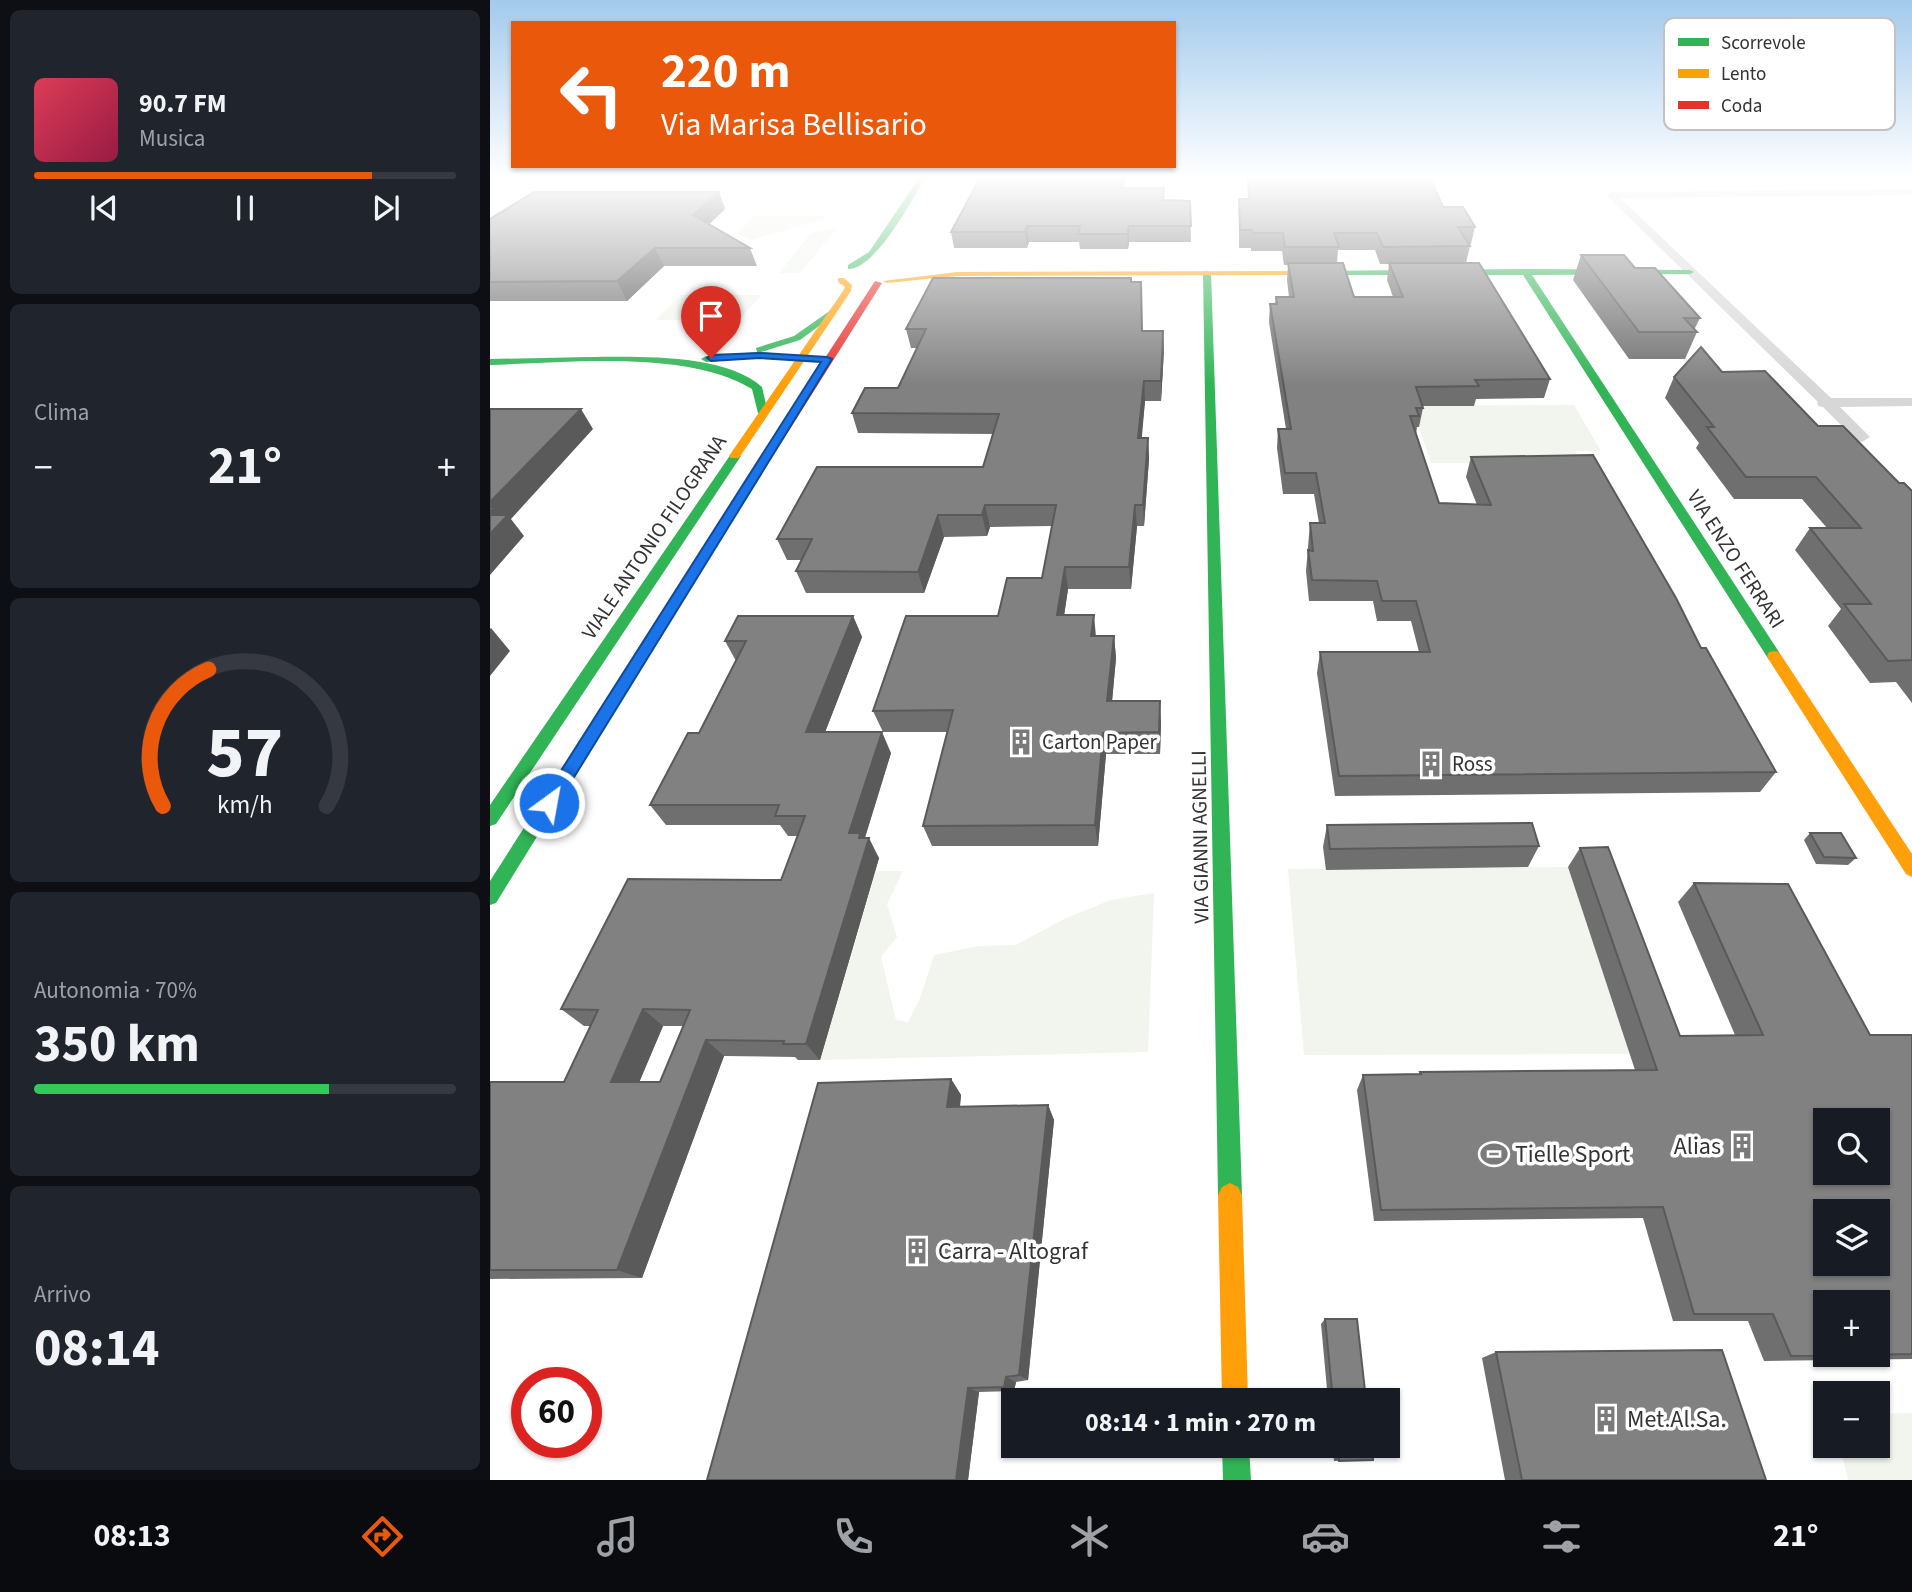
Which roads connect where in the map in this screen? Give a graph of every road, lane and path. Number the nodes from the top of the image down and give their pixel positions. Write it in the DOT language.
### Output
graph roads {
  1 [pos="877,247"];
  2 [pos="1664,247"];
  3 [pos="890,264"];
  4 [pos="1525,271"];
  5 [pos="1689,272"];
  6 [pos="1207,273"];
  7 [pos="846,274"];
  8 [pos="957,274"];
  9 [pos="883,282"];
  10 [pos="831,313"];
  11 [pos="732,356"];
  12 [pos="799,359"];
  13 [pos="827,359"];
  14 [pos="490,362"];
  15 [pos="670,362"];
  16 [pos="715,367"];
  17 [pos="1912,402"];
  18 [pos="1823,403"];
  19 [pos="763,413"];
  20 [pos="1862,437"];
  21 [pos="490,819"];
  22 [pos="1912,869"];
  23 [pos="490,897"];
  24 [pos="1235,1388"];
  25 [pos="1236,1458"];
  26 [pos="1237,1480"];
  1 -- 7 [label="street"];
  2 -- 5 [label="street"];
  3 -- 7 [label="street"];
  3 -- 8 [label="street"];
  3 -- 9 [label="street"];
  4 -- 5 [label="street"];
  4 -- 6 [label="street"];
  4 -- 22 [label="street, VIA ENZO FERRARI"];
  5 -- 18 [label="street"];
  6 -- 8 [label="street"];
  6 -- 24 [label="street, VIA GIANNI AGNELLI"];
  7 -- 9 [label="street"];
  7 -- 10 [label="street, VIALE ANTONIO FILOGRANA"];
  8 -- 9 [label="street"];
  9 -- 13 [label="street"];
  10 -- 11 [label="street"];
  10 -- 12 [label="street, VIALE ANTONIO FILOGRANA"];
  11 -- 12 [label="street"];
  11 -- 15 [label="street"];
  12 -- 13 [label="street"];
  12 -- 16 [label="street"];
  12 -- 19 [label="street, VIALE ANTONIO FILOGRANA"];
  13 -- 23 [label="street"];
  14 -- 15 [label="street"];
  15 -- 16 [label="street"];
  16 -- 19 [label="street"];
  17 -- 18 [label="street"];
  18 -- 20 [label="street"];
  19 -- 21 [label="street, VIALE ANTONIO FILOGRANA"];
  25 -- 26 [label="street"];
}
